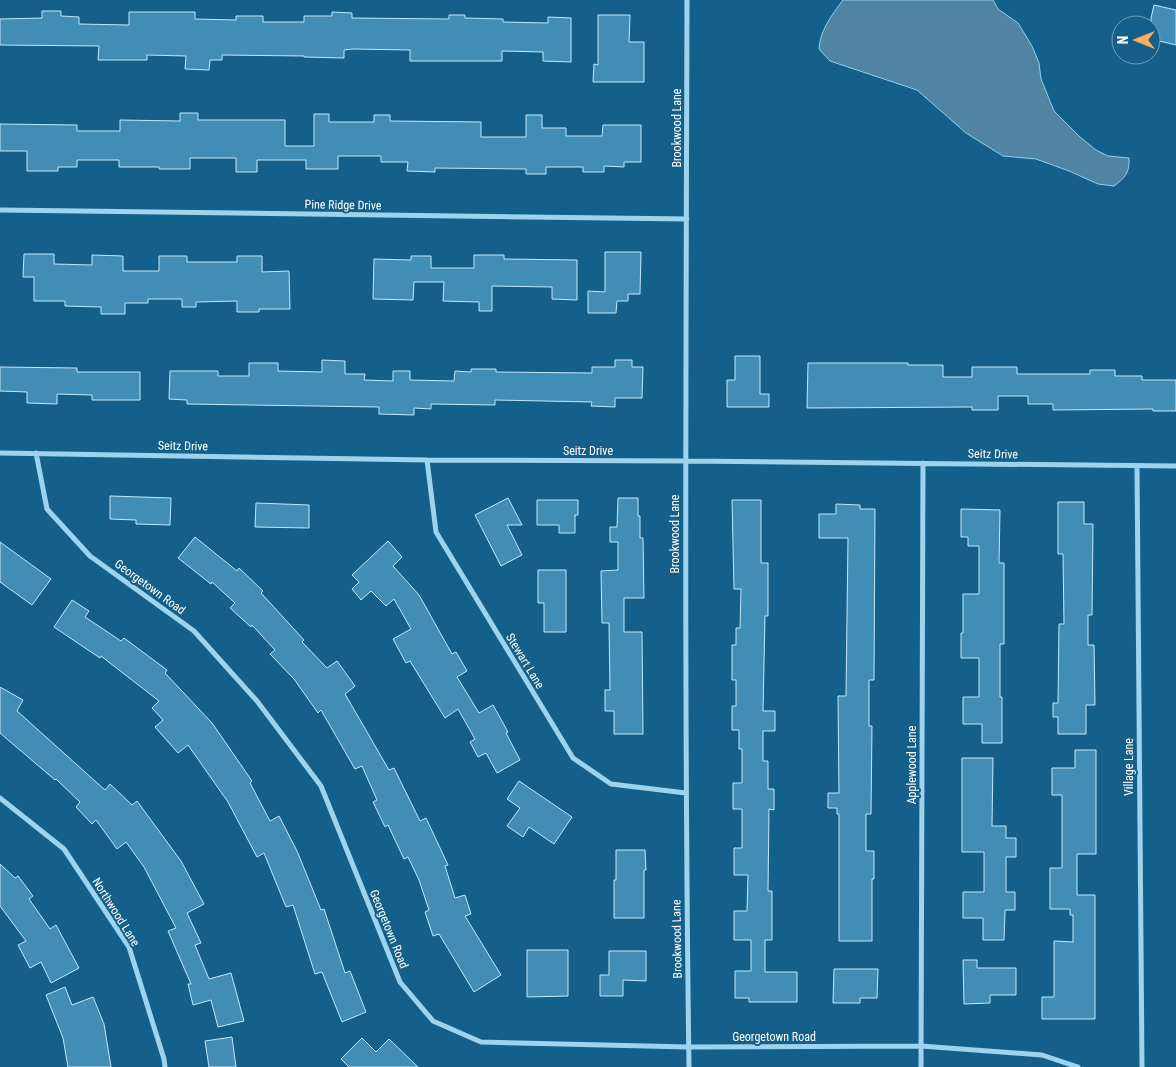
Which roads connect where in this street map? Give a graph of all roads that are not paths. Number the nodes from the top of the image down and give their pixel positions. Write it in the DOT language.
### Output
graph roads {
  1 [pos="687,0"];
  2 [pos="0,210"];
  3 [pos="687,219"];
  4 [pos="0,453"];
  5 [pos="36,453"];
  6 [pos="427,460"];
  7 [pos="685,461"];
  8 [pos="923,463"];
  9 [pos="1137,466"];
  10 [pos="1176,466"];
  11 [pos="686,793"];
  12 [pos="0,798"];
  13 [pos="920,1046"];
  14 [pos="688,1047"];
  15 [pos="165,1067"];
  16 [pos="689,1067"];
  17 [pos="921,1067"];
  18 [pos="1078,1067"];
  19 [pos="1142,1067"];
  1 -- 3 [label="street, Brookwood Lane"];
  2 -- 3 [label="street, Pine Ridge Drive"];
  3 -- 7 [label="street, Brookwood Lane"];
  4 -- 5 [label="street, Seitz Drive"];
  5 -- 6 [label="street, Seitz Drive"];
  5 -- 14 [label="street, Georgetown Road"];
  6 -- 7 [label="street, Seitz Drive"];
  6 -- 11 [label="street, Stewart Lane"];
  7 -- 8 [label="street, Seitz Drive"];
  7 -- 11 [label="street, Brookwood Lane"];
  8 -- 9 [label="street, Seitz Drive"];
  8 -- 13 [label="street, Applewood Lane"];
  9 -- 10 [label="street, Seitz Drive"];
  9 -- 19 [label="street, Village Lane"];
  11 -- 14 [label="street, Brookwood Lane"];
  12 -- 15 [label="street, Northwood Lane"];
  13 -- 14 [label="street, Georgetown Road"];
  13 -- 17 [label="street, Applewood Lane"];
  13 -- 18 [label="street, Georgetown Road"];
  14 -- 16 [label="street, Brookwood Lane"];
}
